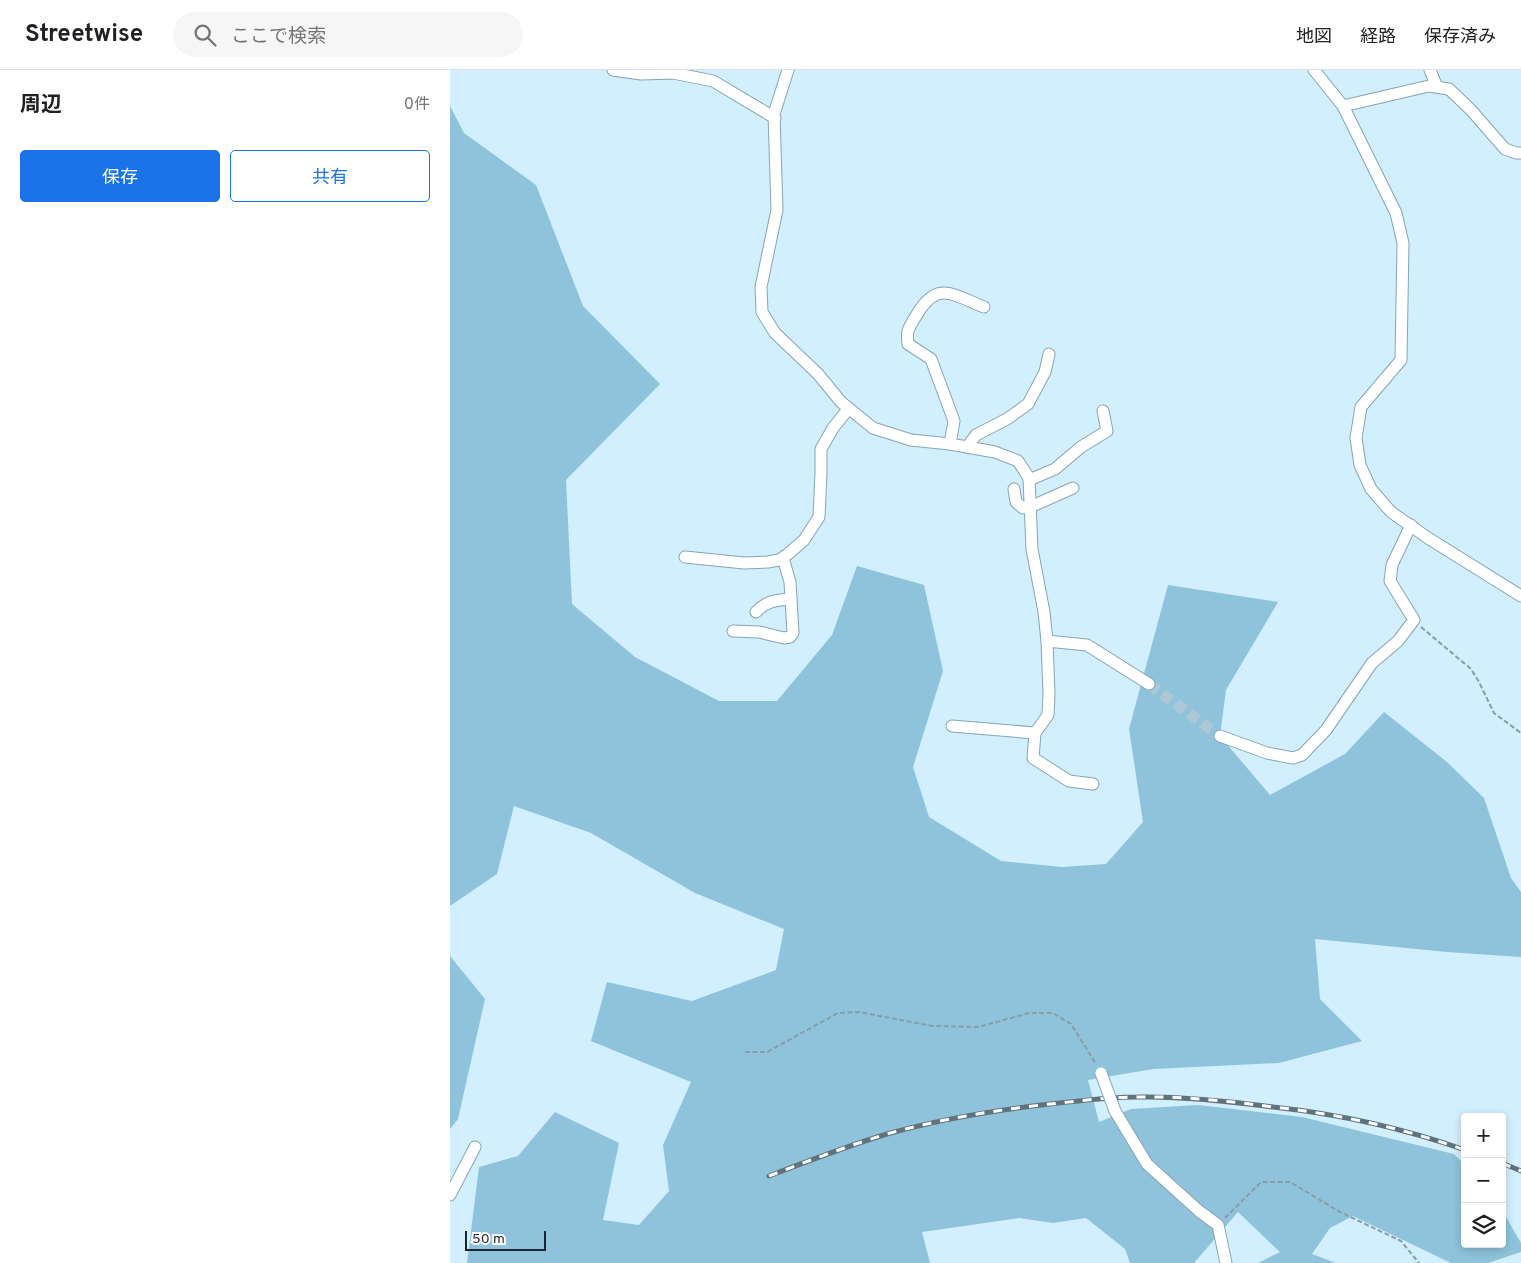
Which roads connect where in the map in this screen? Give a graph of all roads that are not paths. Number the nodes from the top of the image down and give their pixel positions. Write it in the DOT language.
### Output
graph roads {
  1 [pos="613,70"];
  2 [pos="788,70"];
  3 [pos="1314,70"];
  4 [pos="1430,70"];
  5 [pos="1437,87"];
  6 [pos="1343,106"];
  7 [pos="774,118"];
  8 [pos="1521,153"];
  9 [pos="984,307"];
  10 [pos="1049,354"];
  11 [pos="849,408"];
  12 [pos="1103,411"];
  13 [pos="950,444"];
  14 [pos="967,447"];
  15 [pos="1029,480"];
  16 [pos="1073,488"];
  17 [pos="1014,489"];
  18 [pos="1030,507"];
  19 [pos="1411,525"];
  20 [pos="685,557"];
  21 [pos="782,558"];
  22 [pos="1521,596"];
  23 [pos="791,599"];
  24 [pos="756,612"];
  25 [pos="733,631"];
  26 [pos="1047,641"];
  27 [pos="1149,684"];
  28 [pos="952,726"];
  29 [pos="1035,733"];
  30 [pos="1220,736"];
  31 [pos="1094,784"];
  32 [pos="1101,1073"];
  33 [pos="475,1147"];
  34 [pos="450,1195"];
  35 [pos="1226,1263"];
  1 -- 7 [label="street"];
  2 -- 7 [label="street"];
  3 -- 6 [label="street"];
  4 -- 5 [label="street"];
  5 -- 6 [label="street"];
  5 -- 8 [label="street"];
  6 -- 19 [label="street"];
  7 -- 11 [label="street"];
  9 -- 13 [label="street"];
  10 -- 14 [label="street"];
  11 -- 13 [label="street"];
  11 -- 21 [label="street"];
  12 -- 15 [label="street"];
  13 -- 14 [label="street"];
  14 -- 15 [label="street"];
  15 -- 18 [label="street"];
  16 -- 18 [label="street"];
  17 -- 18 [label="street"];
  18 -- 26 [label="street"];
  19 -- 22 [label="street"];
  19 -- 30 [label="street"];
  20 -- 21 [label="street"];
  21 -- 23 [label="street"];
  23 -- 24 [label="street"];
  23 -- 25 [label="street"];
  26 -- 27 [label="street"];
  26 -- 29 [label="street"];
  28 -- 29 [label="street"];
  29 -- 31 [label="street"];
  32 -- 35 [label="street, bridge"];
  33 -- 34 [label="street"];
}
